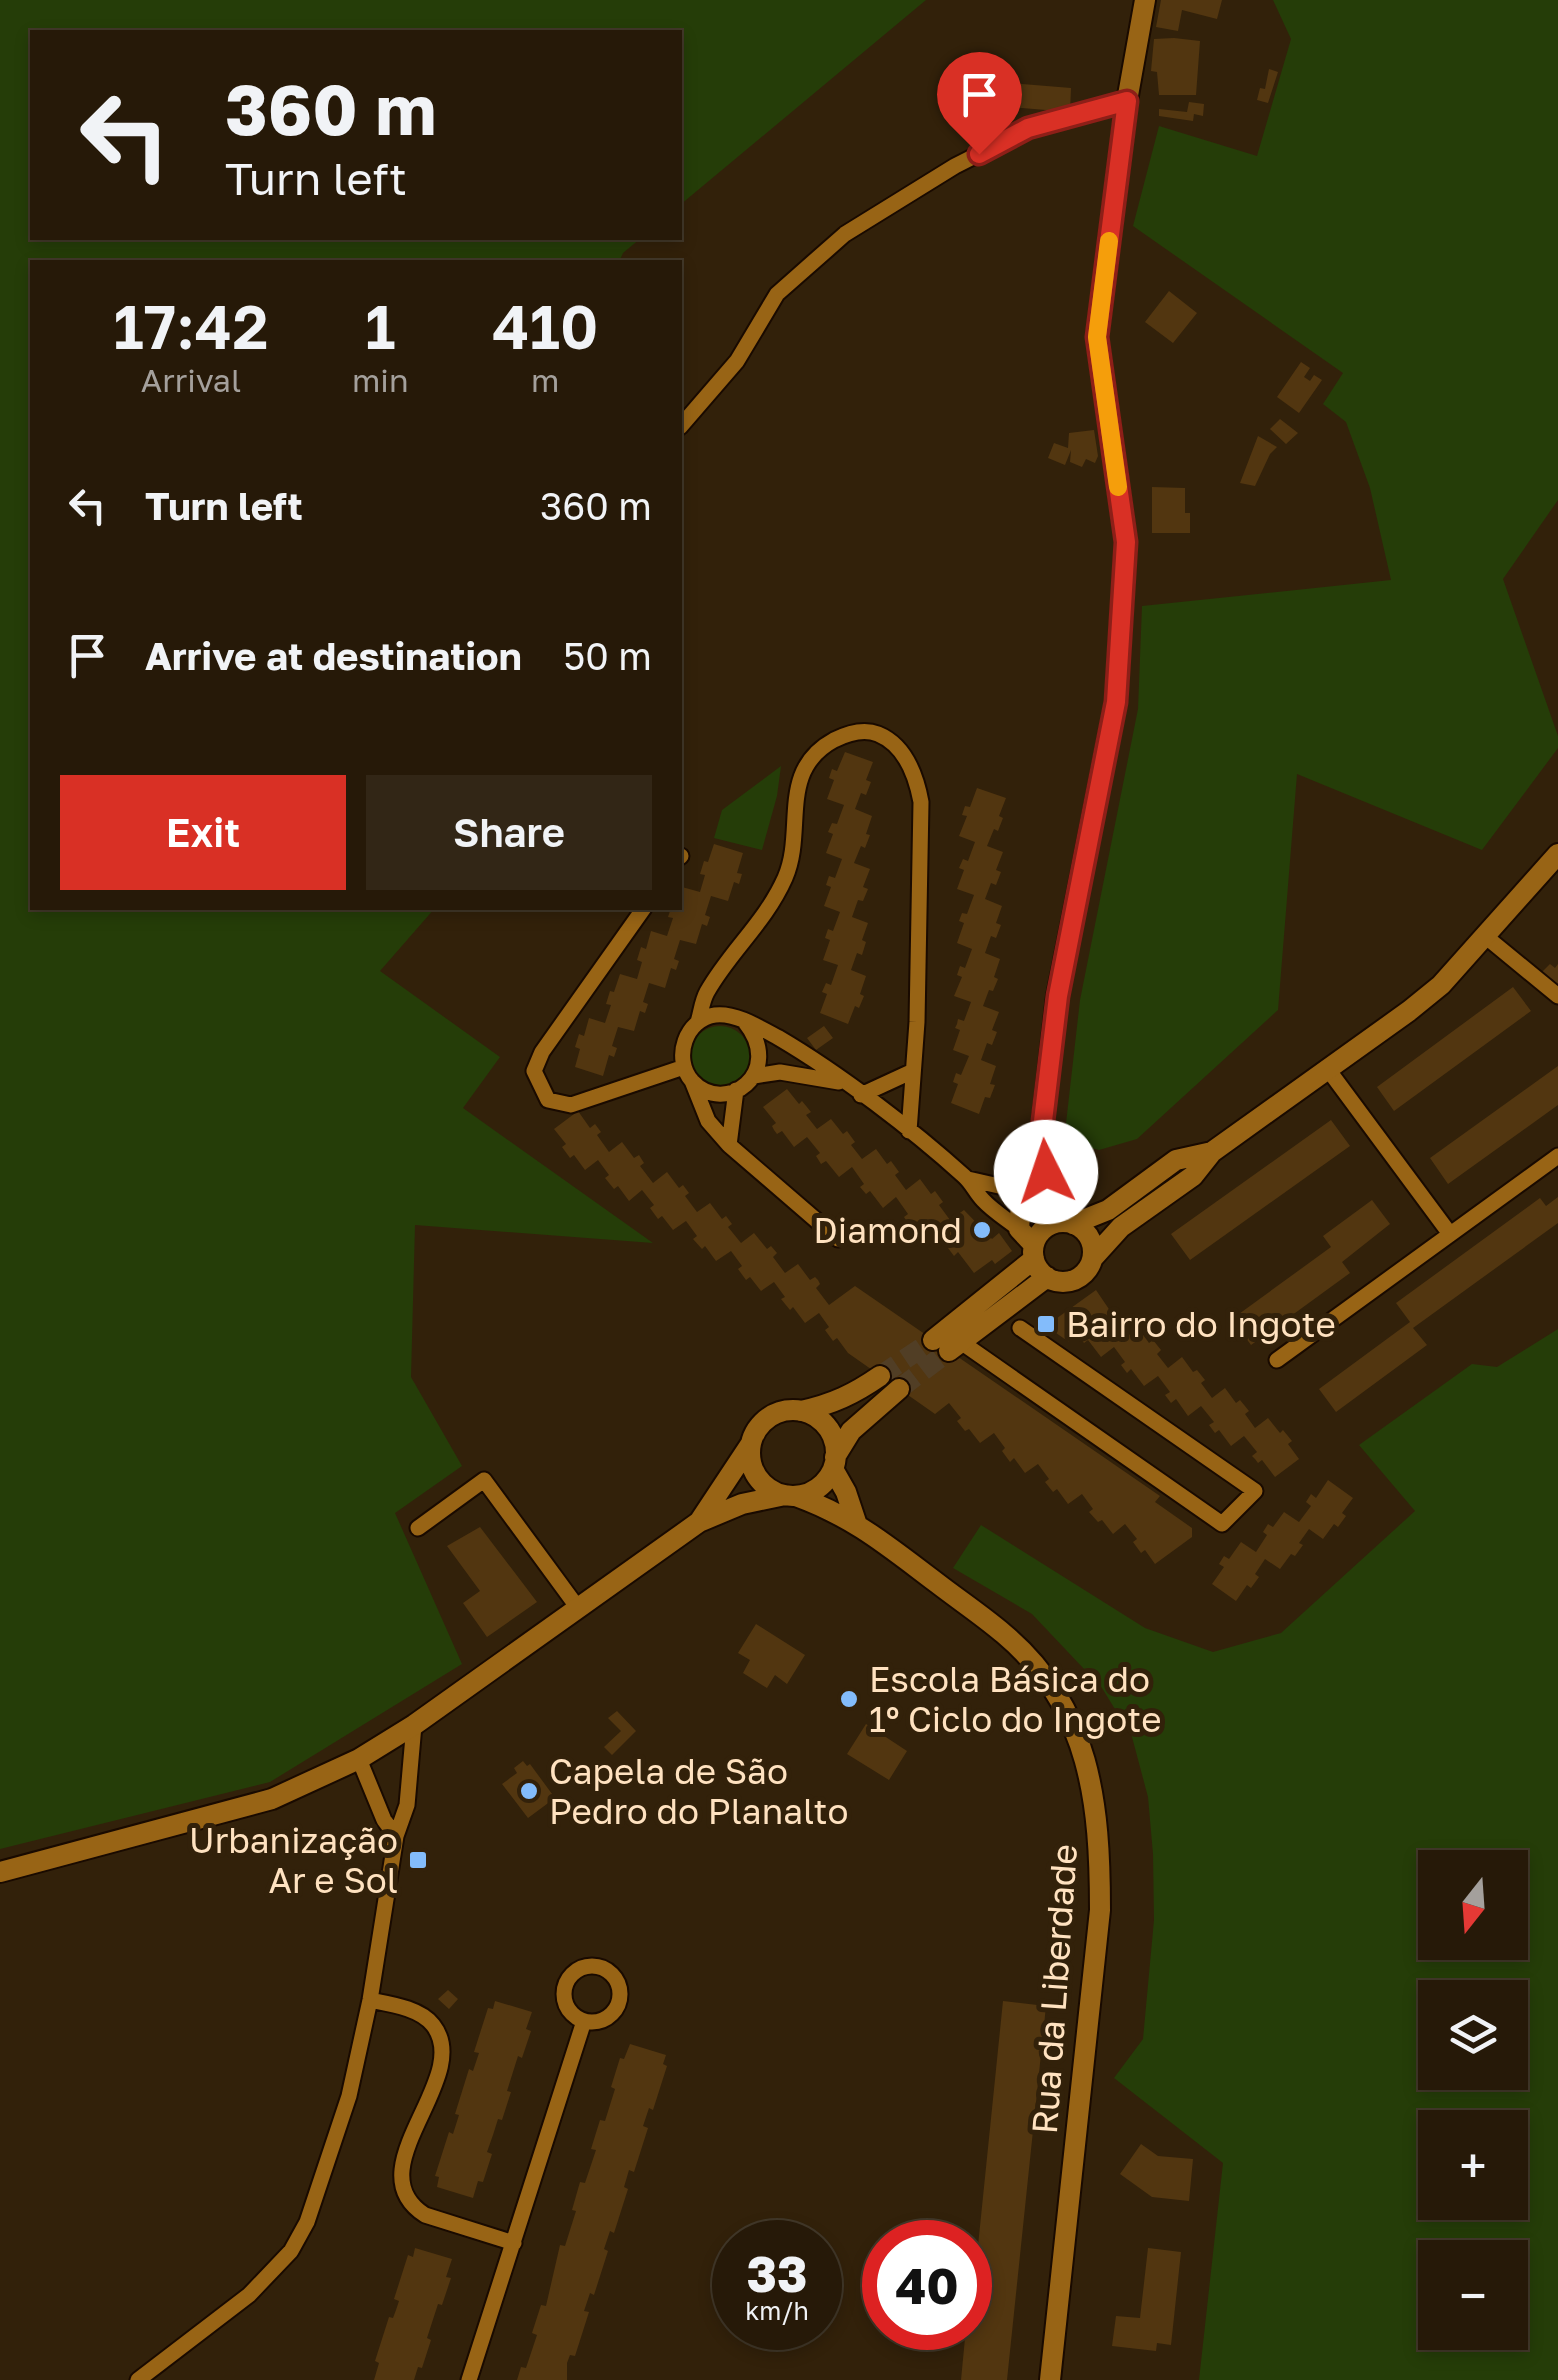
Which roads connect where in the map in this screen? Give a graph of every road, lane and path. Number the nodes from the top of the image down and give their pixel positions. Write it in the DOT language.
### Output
graph roads {
  1 [pos="1145,0"];
  2 [pos="1127,101"];
  3 [pos="682,425"];
  4 [pos="1558,854"];
  5 [pos="643,910"];
  6 [pos="1485,936"];
  7 [pos="1558,996"];
  8 [pos="698,1022"];
  9 [pos="744,1022"];
  10 [pos="1327,1068"];
  11 [pos="914,1071"];
  12 [pos="688,1074"];
  13 [pos="754,1076"];
  14 [pos="844,1082"];
  15 [pos="736,1090"];
  16 [pos="861,1095"];
  17 [pos="909,1131"];
  18 [pos="730,1145"];
  19 [pos="1040,1146"];
  20 [pos="1212,1152"];
  21 [pos="1558,1156"];
  22 [pos="968,1179"];
  23 [pos="1021,1191"];
  24 [pos="1068,1223"];
  25 [pos="1450,1234"];
  26 [pos="838,1240"];
  27 [pos="1029,1244"];
  28 [pos="1092,1259"];
  29 [pos="1047,1277"];
  30 [pos="1020,1328"];
  31 [pos="948,1344"];
  32 [pos="1277,1360"];
  33 [pos="880,1376"];
  34 [pos="898,1388"];
  35 [pos="801,1411"];
  36 [pos="750,1445"];
  37 [pos="834,1463"];
  38 [pos="790,1496"];
  39 [pos="699,1522"];
  40 [pos="856,1522"];
  41 [pos="418,1528"];
  42 [pos="578,1608"];
  43 [pos="414,1724"];
  44 [pos="358,1760"];
  45 [pos="396,1836"];
  46 [pos="0,1872"];
  47 [pos="370,2000"];
  48 [pos="584,2021"];
  49 [pos="514,2243"];
  50 [pos="138,2380"];
  51 [pos="470,2380"];
  52 [pos="1050,2380"];
  1 -- 2 [label="street"];
  2 -- 3 [label="street"];
  2 -- 19 [label="street"];
  4 -- 6 [label="street"];
  5 -- 12 [label="street"];
  6 -- 7 [label="street"];
  6 -- 10 [label="street"];
  8 -- 9 [label="street"];
  8 -- 11 [label="street"];
  8 -- 12 [label="street"];
  9 -- 13 [label="street"];
  9 -- 14 [label="street"];
  10 -- 20 [label="street"];
  10 -- 25 [label="street"];
  11 -- 16 [label="street"];
  11 -- 17 [label="street"];
  12 -- 15 [label="street"];
  12 -- 18 [label="street"];
  13 -- 14 [label="street"];
  13 -- 15 [label="street"];
  14 -- 16 [label="street"];
  15 -- 18 [label="street"];
  16 -- 17 [label="street"];
  17 -- 22 [label="street"];
  18 -- 26 [label="street"];
  19 -- 23 [label="street"];
  19 -- 24 [label="street"];
  20 -- 24 [label="street"];
  20 -- 28 [label="street"];
  21 -- 25 [label="street"];
  22 -- 23 [label="street"];
  22 -- 27 [label="street"];
  23 -- 27 [label="street"];
  24 -- 27 [label="street"];
  24 -- 28 [label="street"];
  25 -- 32 [label="street"];
  27 -- 29 [label="street"];
  27 -- 31 [label="street"];
  28 -- 29 [label="street"];
  29 -- 31 [label="street"];
  30 -- 31 [label="street"];
  33 -- 35 [label="street"];
  34 -- 37 [label="street"];
  35 -- 36 [label="street"];
  35 -- 37 [label="street"];
  36 -- 38 [label="street"];
  36 -- 39 [label="street"];
  37 -- 38 [label="street"];
  37 -- 40 [label="street"];
  38 -- 39 [label="street"];
  38 -- 40 [label="street, Rua da Liberdade"];
  39 -- 42 [label="street"];
  40 -- 52 [label="street, Rua da Liberdade"];
  41 -- 42 [label="street"];
  42 -- 43 [label="street"];
  43 -- 44 [label="street"];
  43 -- 45 [label="street"];
  44 -- 45 [label="street"];
  44 -- 46 [label="street"];
  45 -- 47 [label="street"];
  47 -- 49 [label="street"];
  47 -- 50 [label="street"];
  48 -- 49 [label="street"];
  49 -- 51 [label="street"];
}
